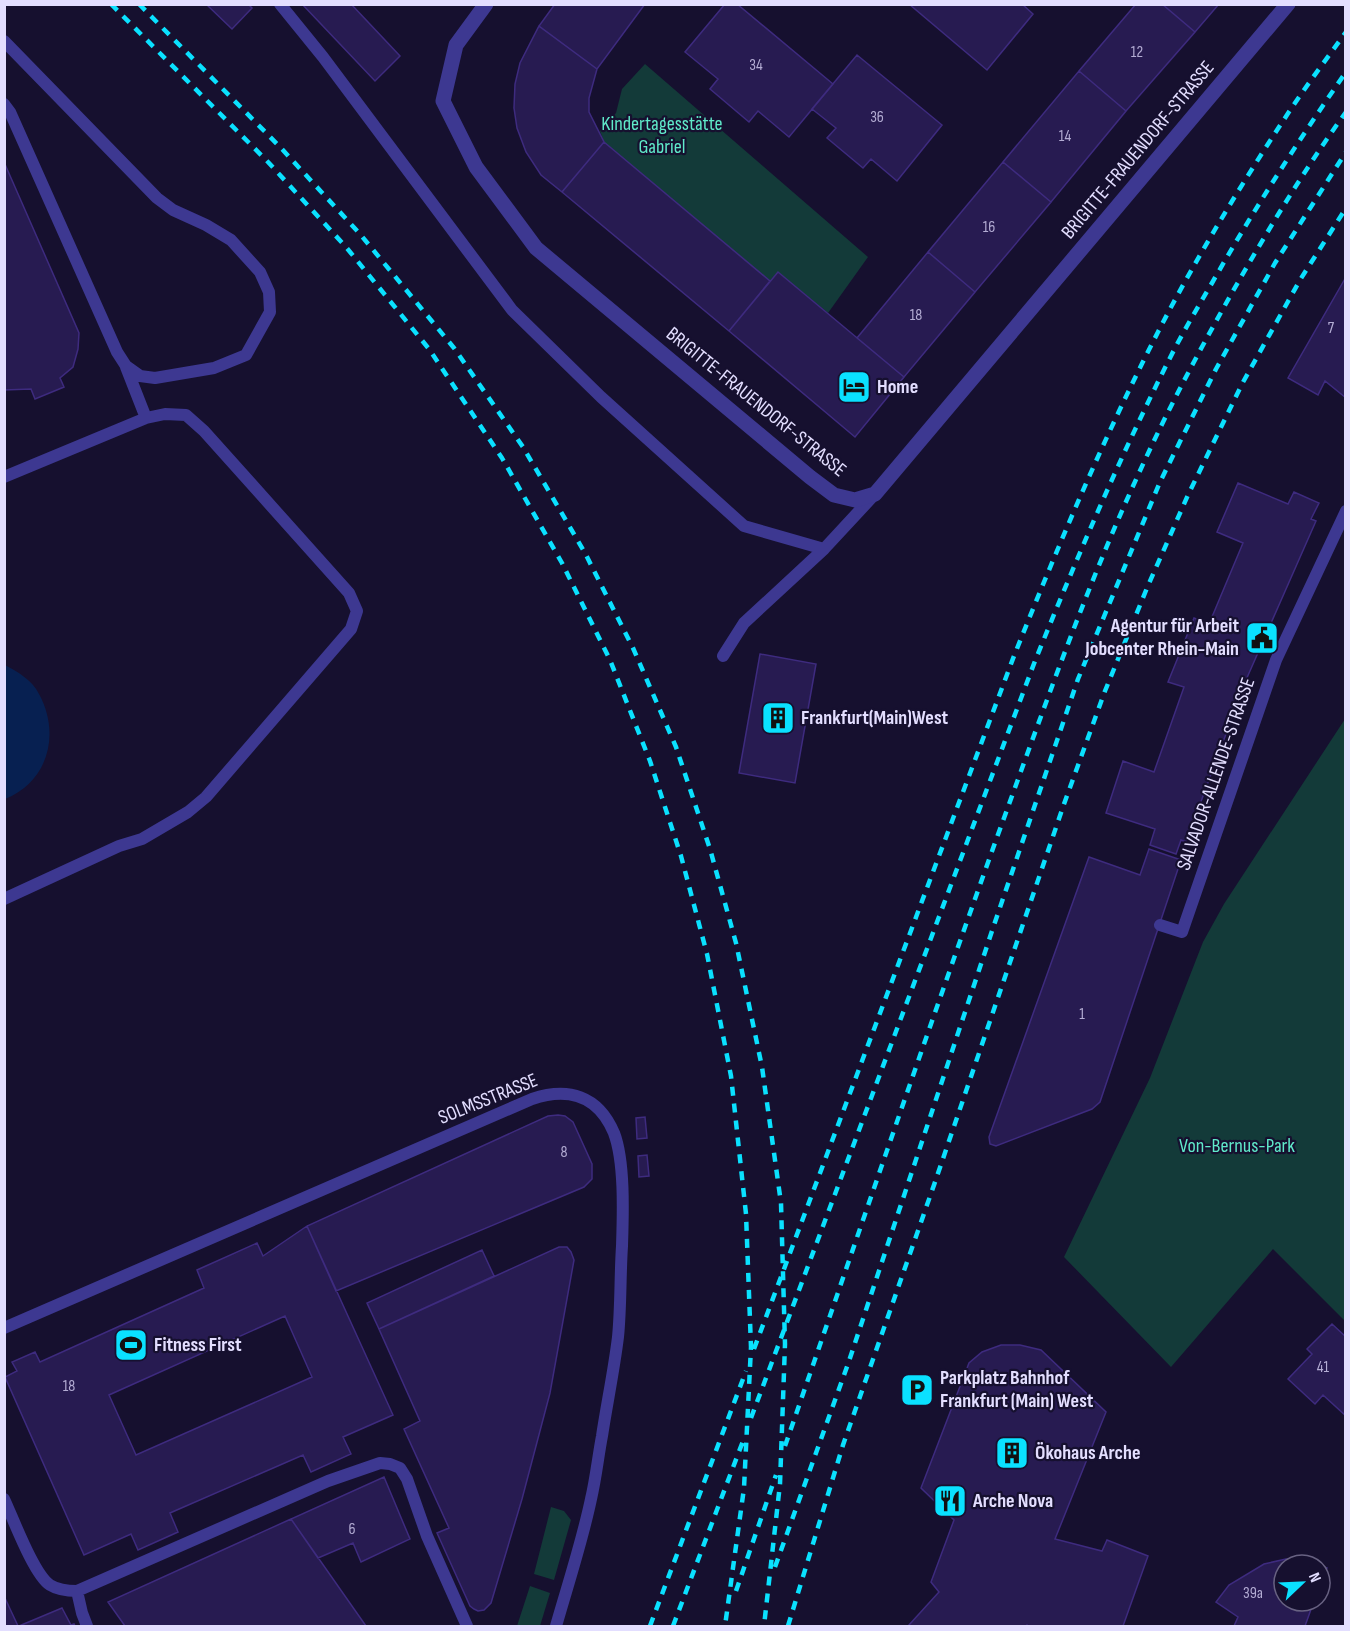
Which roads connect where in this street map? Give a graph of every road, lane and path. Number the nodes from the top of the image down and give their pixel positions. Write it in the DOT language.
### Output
graph roads {
  1 [pos="280,4"];
  2 [pos="486,4"];
  3 [pos="1288,4"];
  4 [pos="4,41"];
  5 [pos="4,104"];
  6 [pos="126,366"];
  7 [pos="146,418"];
  8 [pos="4,477"];
  9 [pos="875,494"];
  10 [pos="1346,511"];
  11 [pos="824,549"];
  12 [pos="723,656"];
  13 [pos="4,899"];
  14 [pos="1160,925"];
  15 [pos="4,1328"];
  16 [pos="4,1499"];
  17 [pos="77,1591"];
  18 [pos="87,1626"];
  19 [pos="467,1626"];
  20 [pos="556,1626"];
  1 -- 11 [label="lane"];
  2 -- 9 [label="street, BRIGITTE-FRAUENDORF-STRASSE"];
  3 -- 9 [label="street, BRIGITTE-FRAUENDORF-STRASSE"];
  4 -- 6 [label="lane"];
  5 -- 6 [label="lane"];
  6 -- 7 [label="lane"];
  7 -- 8 [label="lane"];
  7 -- 13 [label="lane"];
  9 -- 11 [label="lane"];
  10 -- 14 [label="lane, SALVADOR-ALLENDE-STRASSE"];
  11 -- 12 [label="lane"];
  15 -- 20 [label="lane, SOLMSSTRASSE"];
  16 -- 17 [label="lane"];
  17 -- 18 [label="lane"];
  17 -- 19 [label="lane"];
}
